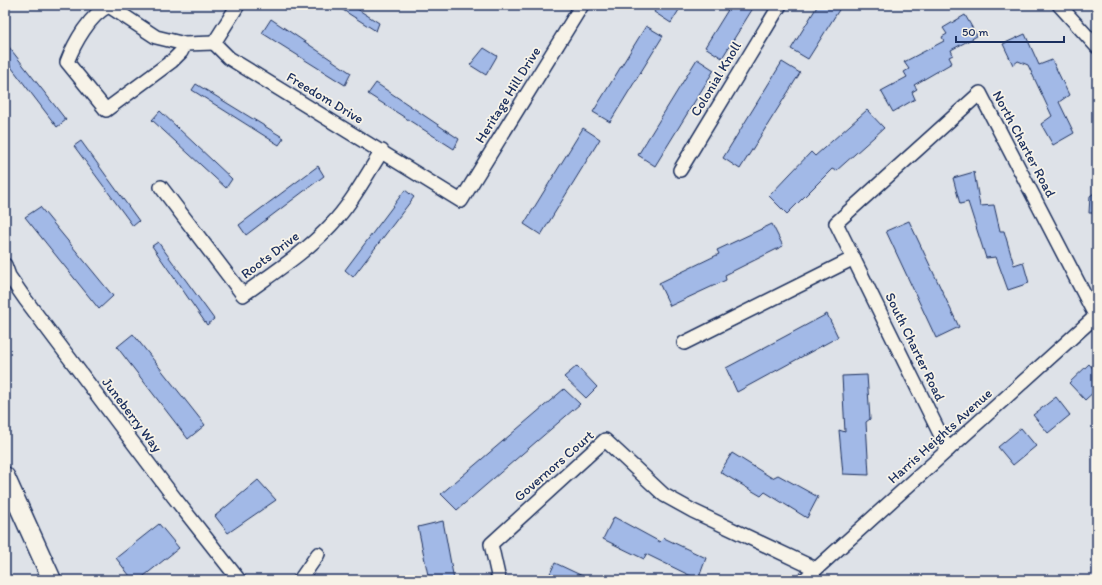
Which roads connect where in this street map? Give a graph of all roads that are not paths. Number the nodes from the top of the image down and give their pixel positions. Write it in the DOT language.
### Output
graph roads {
  1 [pos="238,5"];
  2 [pos="582,5"];
  3 [pos="780,5"];
  4 [pos="1059,5"];
  5 [pos="214,43"];
  6 [pos="185,44"];
  7 [pos="1097,47"];
  8 [pos="382,151"];
  9 [pos="680,170"];
  10 [pos="161,187"];
  11 [pos="461,201"];
  12 [pos="836,223"];
  13 [pos="854,258"];
  14 [pos="5,265"];
  15 [pos="1096,316"];
  16 [pos="684,343"];
  17 [pos="948,450"];
  18 [pos="5,476"];
  19 [pos="318,554"];
  20 [pos="816,569"];
  21 [pos="52,580"];
  22 [pos="239,580"];
  23 [pos="300,580"];
  24 [pos="499,580"];
  25 [pos="804,580"];
  1 -- 5 [label="street"];
  2 -- 11 [label="street, Heritage Hill Drive"];
  3 -- 9 [label="street, Colonial Knoll"];
  4 -- 7 [label="street"];
  5 -- 6 [label="street"];
  5 -- 8 [label="street, Freedom Drive"];
  6 -- 6 [label="street"];
  8 -- 10 [label="street, Roots Drive"];
  8 -- 11 [label="street, Freedom Drive"];
  12 -- 13 [label="street, South Charter Road"];
  12 -- 15 [label="street, North Charter Road"];
  13 -- 16 [label="street"];
  13 -- 17 [label="street, South Charter Road"];
  14 -- 22 [label="street, Juneberry Way"];
  15 -- 17 [label="street, Harris Heights Avenue"];
  17 -- 20 [label="street, Harris Heights Avenue"];
  18 -- 21 [label="main road"];
  19 -- 23 [label="street"];
  20 -- 24 [label="street, Governors Court"];
  20 -- 25 [label="street, Harris Heights Avenue"];
}
